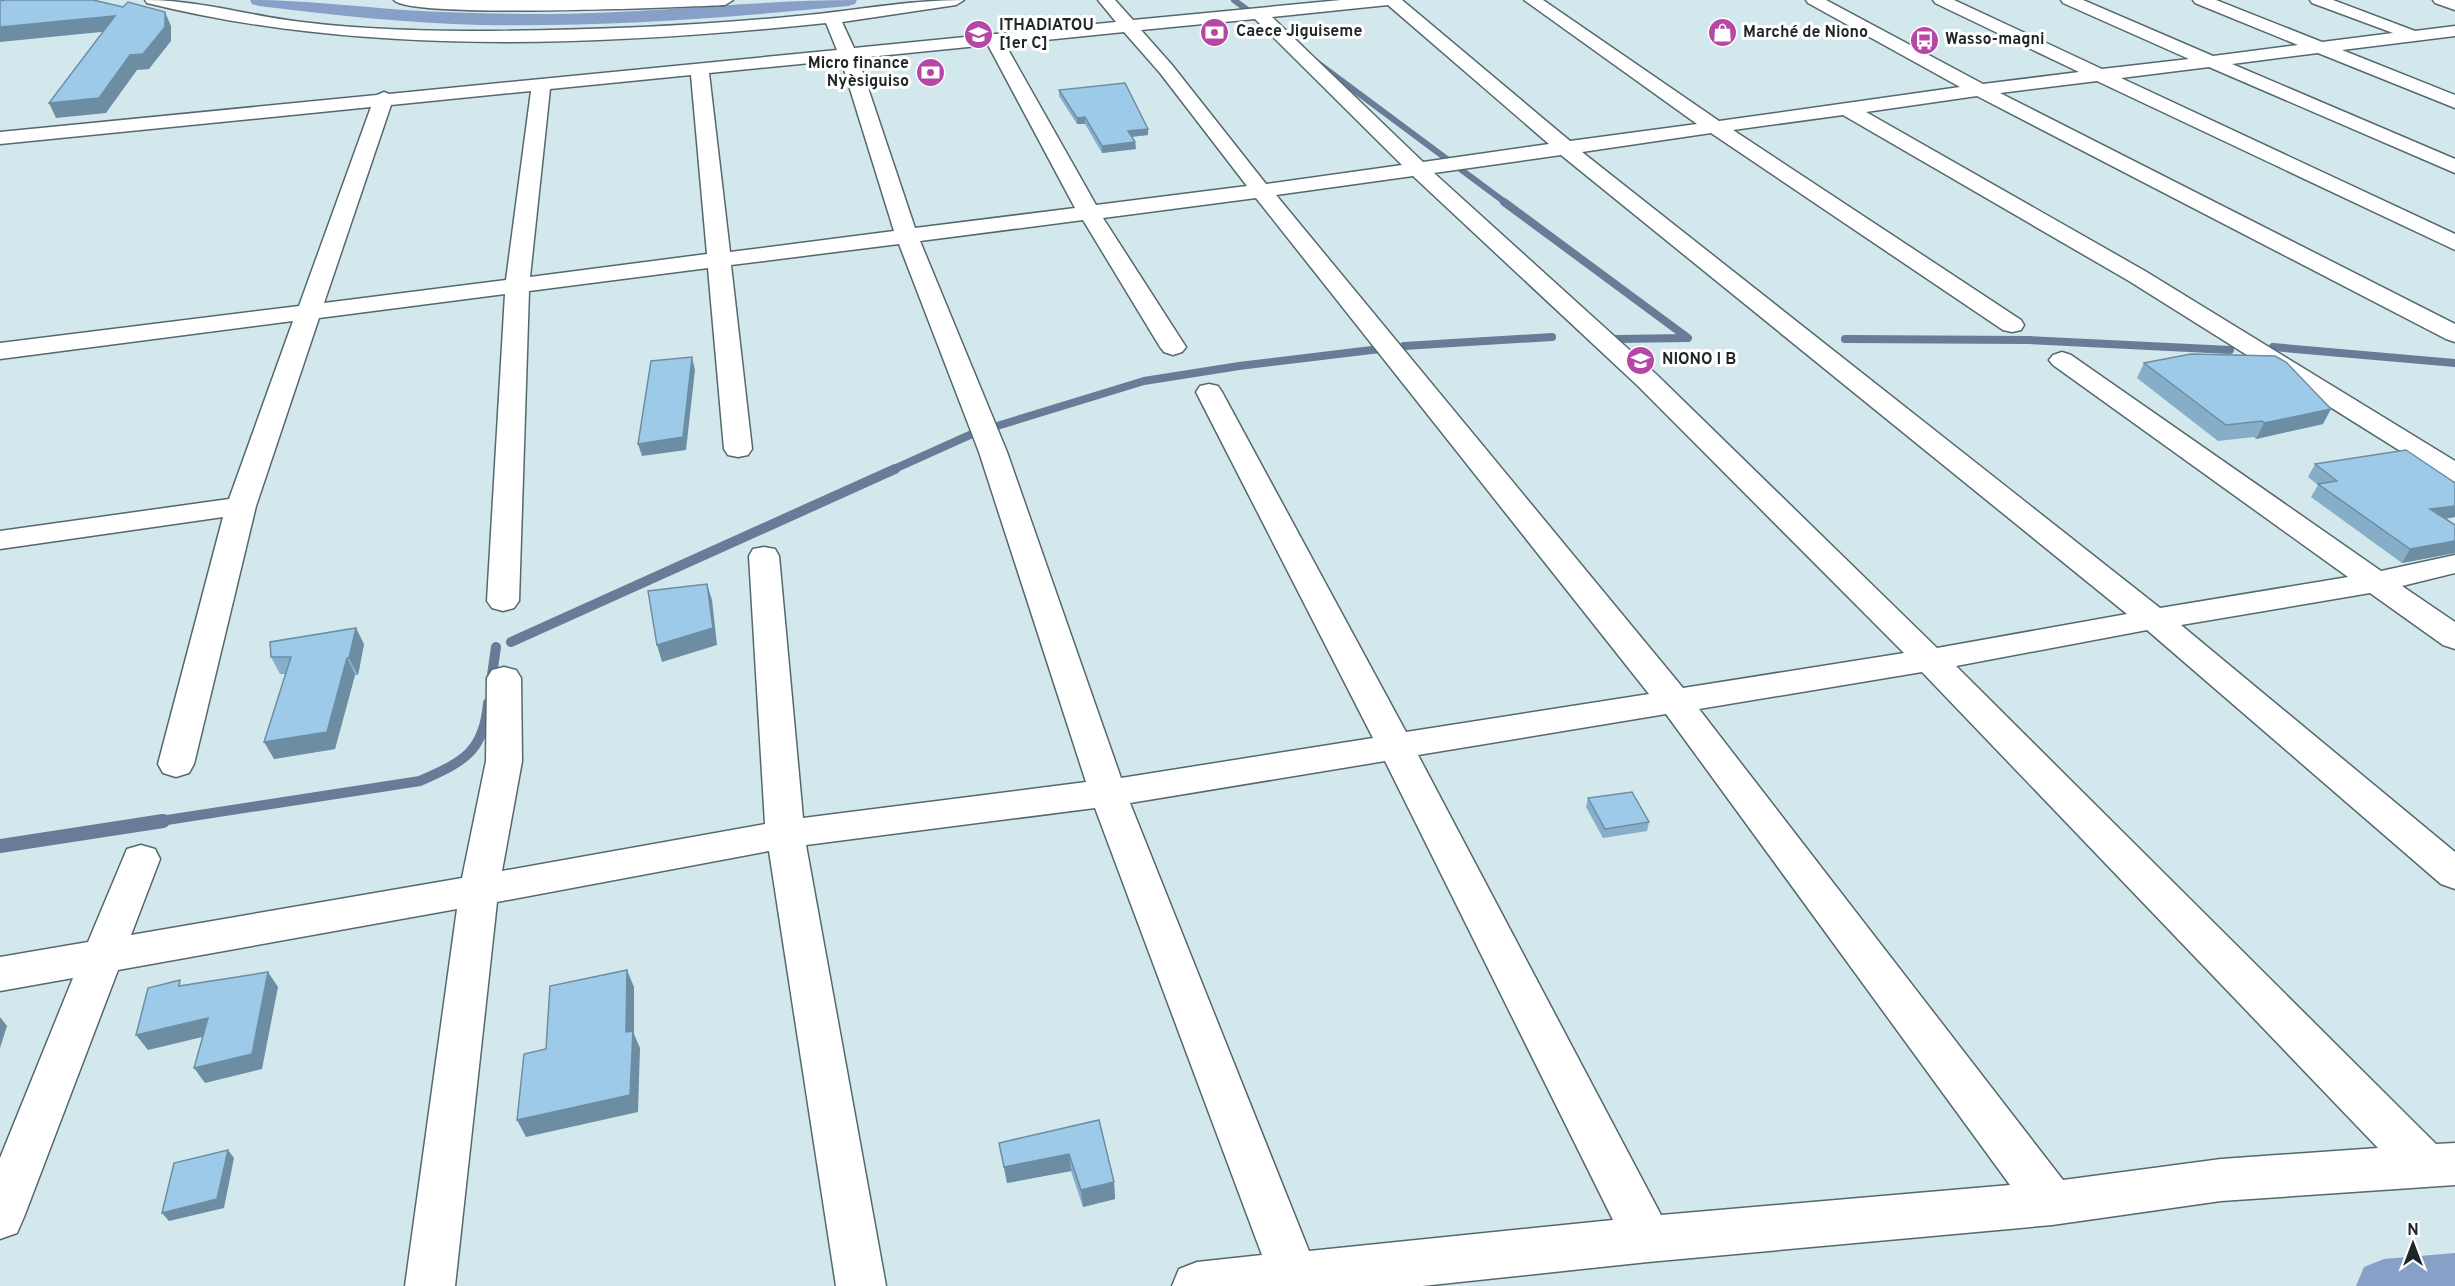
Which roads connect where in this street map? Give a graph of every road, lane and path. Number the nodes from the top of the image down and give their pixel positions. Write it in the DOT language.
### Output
graph roads {
  1 [pos="153,0"];
  2 [pos="402,0"];
  3 [pos="725,0"];
  4 [pos="957,0"];
  5 [pos="1106,0"];
  6 [pos="1392,0"];
  7 [pos="1532,0"];
  8 [pos="1814,0"];
  9 [pos="1941,0"];
  10 [pos="2069,0"];
  11 [pos="2201,0"];
  12 [pos="2318,0"];
  13 [pos="2441,0"];
  14 [pos="2455,5"];
  15 [pos="1259,13"];
  16 [pos="831,17"];
  17 [pos="1128,26"];
  18 [pos="2455,31"];
  19 [pos="2415,36"];
  20 [pos="994,40"];
  21 [pos="2319,48"];
  22 [pos="2455,51"];
  23 [pos="848,55"];
  24 [pos="2211,61"];
  25 [pos="700,70"];
  26 [pos="2099,75"];
  27 [pos="541,83"];
  28 [pos="1980,90"];
  29 [pos="384,98"];
  30 [pos="2455,102"];
  31 [pos="1847,109"];
  32 [pos="1715,127"];
  33 [pos="0,138"];
  34 [pos="1565,148"];
  35 [pos="2455,167"];
  36 [pos="1418,169"];
  37 [pos="1261,191"];
  38 [pos="1088,211"];
  39 [pos="906,234"];
  40 [pos="2455,243"];
  41 [pos="720,260"];
  42 [pos="516,284"];
  43 [pos="308,312"];
  44 [pos="2012,325"];
  45 [pos="2455,334"];
  46 [pos="1173,347"];
  47 [pos="0,351"];
  48 [pos="2062,360"];
  49 [pos="1209,392"];
  50 [pos="738,449"];
  51 [pos="2455,473"];
  52 [pos="241,506"];
  53 [pos="0,540"];
  54 [pos="764,556"];
  55 [pos="2455,564"];
  56 [pos="2376,582"];
  57 [pos="503,601"];
  58 [pos="2154,619"];
  59 [pos="2455,638"];
  60 [pos="1930,660"];
  61 [pos="504,678"];
  62 [pos="1674,701"];
  63 [pos="1395,746"];
  64 [pos="176,764"];
  65 [pos="1108,793"];
  66 [pos="785,834"];
  67 [pos="141,859"];
  68 [pos="2455,874"];
  69 [pos="479,890"];
  70 [pos="104,956"];
  71 [pos="0,974"];
  72 [pos="2441,1165"];
  73 [pos="2052,1203"];
  74 [pos="0,1217"];
  75 [pos="1648,1239"];
  76 [pos="1294,1275"];
  77 [pos="430,1286"];
  78 [pos="861,1286"];
  79 [pos="1197,1286"];
  1 -- 16 [label="street"];
  2 -- 3 [label="street"];
  4 -- 16 [label="street"];
  5 -- 17 [label="street"];
  6 -- 15 [label="street"];
  6 -- 34 [label="street"];
  7 -- 32 [label="street"];
  8 -- 28 [label="street"];
  9 -- 26 [label="street"];
  10 -- 24 [label="street"];
  11 -- 21 [label="street"];
  12 -- 19 [label="street"];
  13 -- 14 [label="street"];
  15 -- 17 [label="street"];
  15 -- 36 [label="street"];
  16 -- 23 [label="street"];
  17 -- 20 [label="street"];
  17 -- 37 [label="street"];
  18 -- 19 [label="street"];
  19 -- 21 [label="street"];
  19 -- 22 [label="street"];
  20 -- 23 [label="street"];
  20 -- 38 [label="street"];
  21 -- 24 [label="street"];
  21 -- 30 [label="street"];
  23 -- 25 [label="street"];
  23 -- 39 [label="street"];
  24 -- 26 [label="street"];
  24 -- 35 [label="street"];
  25 -- 27 [label="street"];
  25 -- 41 [label="street"];
  26 -- 28 [label="street"];
  26 -- 40 [label="street"];
  27 -- 29 [label="street"];
  27 -- 42 [label="street"];
  28 -- 31 [label="street"];
  28 -- 45 [label="street"];
  29 -- 33 [label="street"];
  29 -- 43 [label="street"];
  31 -- 32 [label="street"];
  31 -- 51 [label="street"];
  32 -- 34 [label="street"];
  32 -- 44 [label="street"];
  34 -- 36 [label="street"];
  34 -- 58 [label="street"];
  36 -- 37 [label="street"];
  36 -- 60 [label="street"];
  37 -- 38 [label="street"];
  37 -- 62 [label="street"];
  38 -- 39 [label="street"];
  38 -- 46 [label="street"];
  39 -- 41 [label="street"];
  39 -- 65 [label="street"];
  41 -- 42 [label="street"];
  41 -- 50 [label="street"];
  42 -- 43 [label="street"];
  42 -- 57 [label="street"];
  43 -- 47 [label="street"];
  43 -- 52 [label="street"];
  48 -- 56 [label="street"];
  49 -- 63 [label="street"];
  52 -- 53 [label="street"];
  52 -- 64 [label="street"];
  54 -- 66 [label="street"];
  55 -- 56 [label="street"];
  56 -- 58 [label="street"];
  56 -- 59 [label="street"];
  58 -- 60 [label="street"];
  58 -- 68 [label="street"];
  60 -- 62 [label="street"];
  60 -- 72 [label="street"];
  61 -- 69 [label="street"];
  62 -- 63 [label="street"];
  62 -- 73 [label="street"];
  63 -- 65 [label="street"];
  63 -- 75 [label="street"];
  65 -- 66 [label="street"];
  65 -- 76 [label="street"];
  66 -- 69 [label="street"];
  66 -- 78 [label="street"];
  67 -- 70 [label="street"];
  69 -- 70 [label="street"];
  69 -- 77 [label="street"];
  70 -- 71 [label="street"];
  70 -- 74 [label="street"];
  72 -- 73 [label="street"];
  73 -- 75 [label="street"];
  75 -- 76 [label="street"];
  76 -- 79 [label="street"];
}
